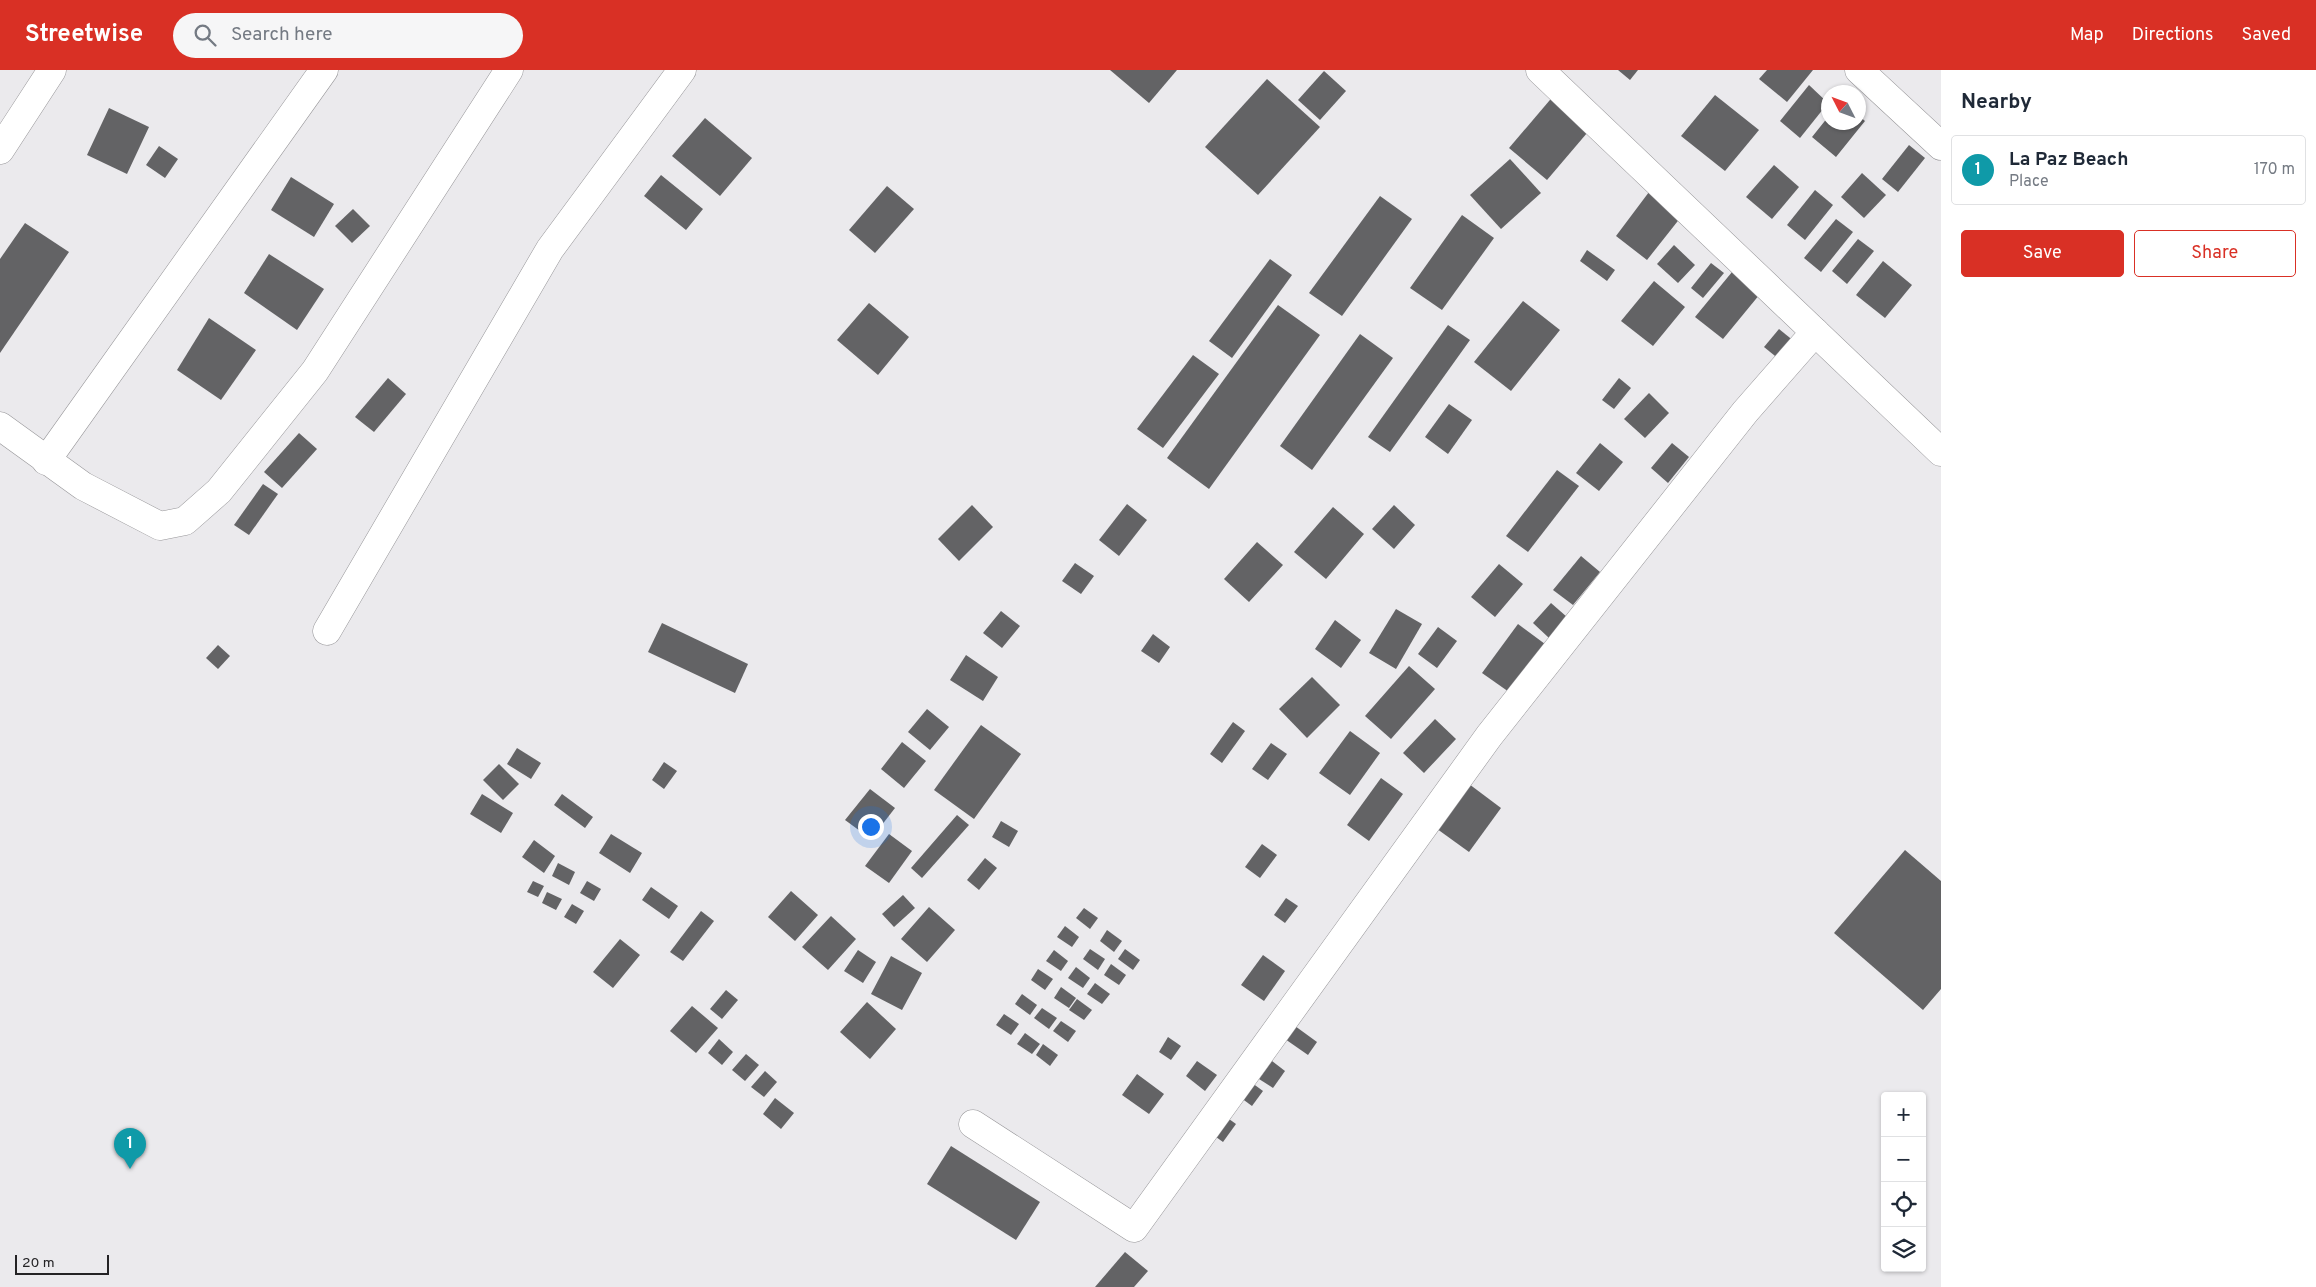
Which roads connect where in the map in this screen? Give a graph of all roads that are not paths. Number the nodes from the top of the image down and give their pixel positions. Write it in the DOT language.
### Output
graph roads {
  1 [pos="52,70"];
  2 [pos="324,70"];
  3 [pos="509,70"];
  4 [pos="682,70"];
  5 [pos="1540,70"];
  6 [pos="1859,70"];
  7 [pos="1941,146"];
  8 [pos="0,150"];
  9 [pos="1815,332"];
  10 [pos="0,426"];
  11 [pos="1941,452"];
  12 [pos="46,461"];
  13 [pos="327,631"];
  14 [pos="973,1124"];
  1 -- 8 [label="street"];
  2 -- 12 [label="street"];
  3 -- 12 [label="street"];
  4 -- 13 [label="street"];
  5 -- 9 [label="street"];
  6 -- 7 [label="street"];
  9 -- 11 [label="street"];
  9 -- 14 [label="street"];
  10 -- 12 [label="street"];
}
